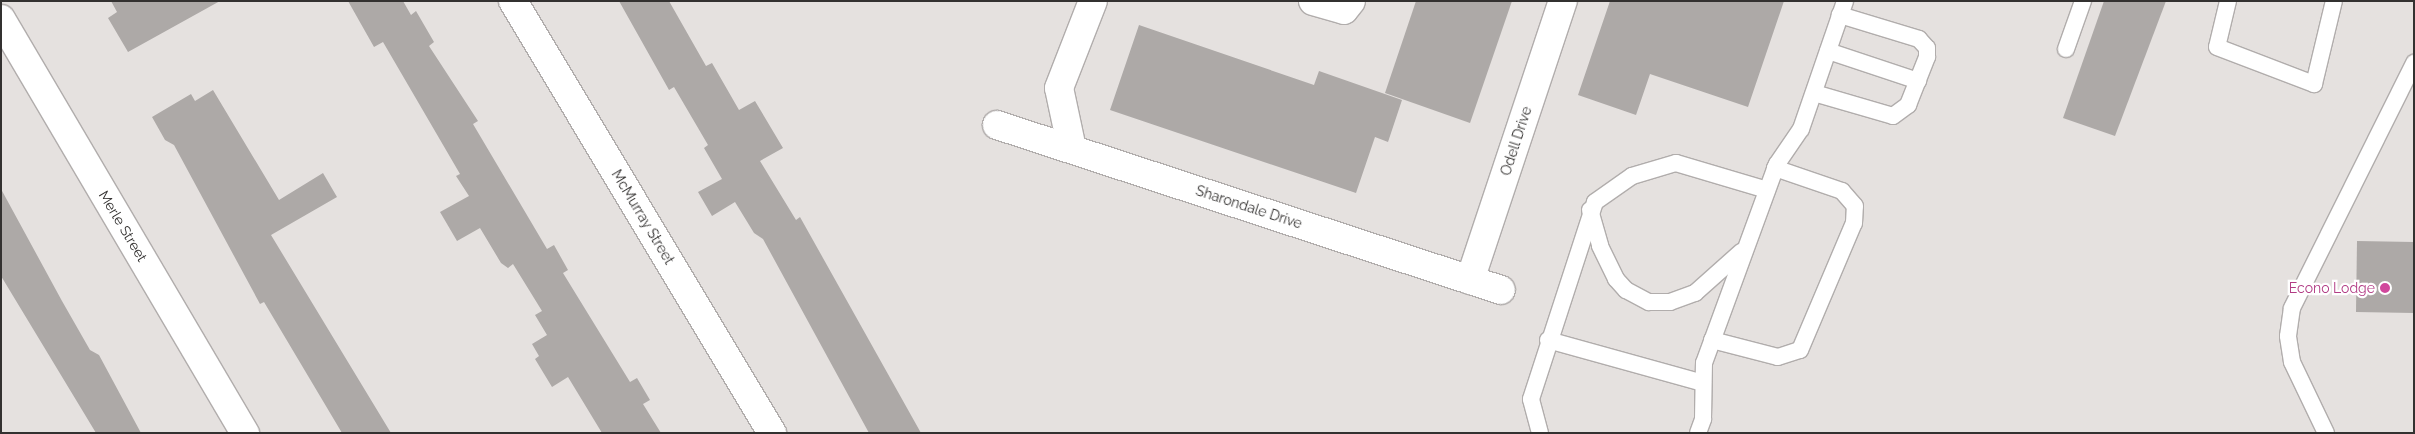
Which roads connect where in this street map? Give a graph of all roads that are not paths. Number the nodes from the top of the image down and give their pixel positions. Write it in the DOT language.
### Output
graph roads {
  1 [pos="513,1"];
  2 [pos="1093,1"];
  3 [pos="1313,1"];
  4 [pos="1351,1"];
  5 [pos="1562,1"];
  6 [pos="2084,1"];
  7 [pos="2228,1"];
  8 [pos="2331,2"];
  9 [pos="1842,8"];
  10 [pos="1,19"];
  11 [pos="2066,49"];
  12 [pos="1828,51"];
  13 [pos="2414,63"];
  14 [pos="1918,81"];
  15 [pos="1814,93"];
  16 [pos="997,124"];
  17 [pos="1072,149"];
  18 [pos="1775,168"];
  19 [pos="1767,190"];
  20 [pos="1590,209"];
  21 [pos="1746,246"];
  22 [pos="1470,280"];
  23 [pos="1501,290"];
  24 [pos="1548,340"];
  25 [pos="1712,340"];
  26 [pos="1703,383"];
  27 [pos="245,433"];
  28 [pos="772,433"];
  29 [pos="1540,433"];
  30 [pos="1698,433"];
  31 [pos="2326,433"];
  1 -- 28 [label="street, McMurray Street"];
  2 -- 17 [label="street"];
  3 -- 4 [label="street"];
  5 -- 22 [label="street, Odell Drive"];
  6 -- 11 [label="lane"];
  7 -- 8 [label="lane"];
  9 -- 12 [label="lane"];
  9 -- 14 [label="lane"];
  10 -- 27 [label="street, Merle Street"];
  12 -- 14 [label="lane"];
  12 -- 15 [label="lane"];
  13 -- 31 [label="lane"];
  14 -- 15 [label="lane"];
  15 -- 18 [label="lane"];
  16 -- 17 [label="street, Sharondale Drive"];
  17 -- 22 [label="street, Sharondale Drive"];
  18 -- 19 [label="lane"];
  18 -- 25 [label="lane"];
  19 -- 20 [label="lane"];
  19 -- 21 [label="lane"];
  20 -- 21 [label="lane"];
  20 -- 24 [label="lane"];
  21 -- 25 [label="lane"];
  22 -- 23 [label="street, Sharondale Drive"];
  24 -- 26 [label="lane"];
  24 -- 29 [label="lane"];
  25 -- 26 [label="lane"];
  26 -- 30 [label="lane"];
}
